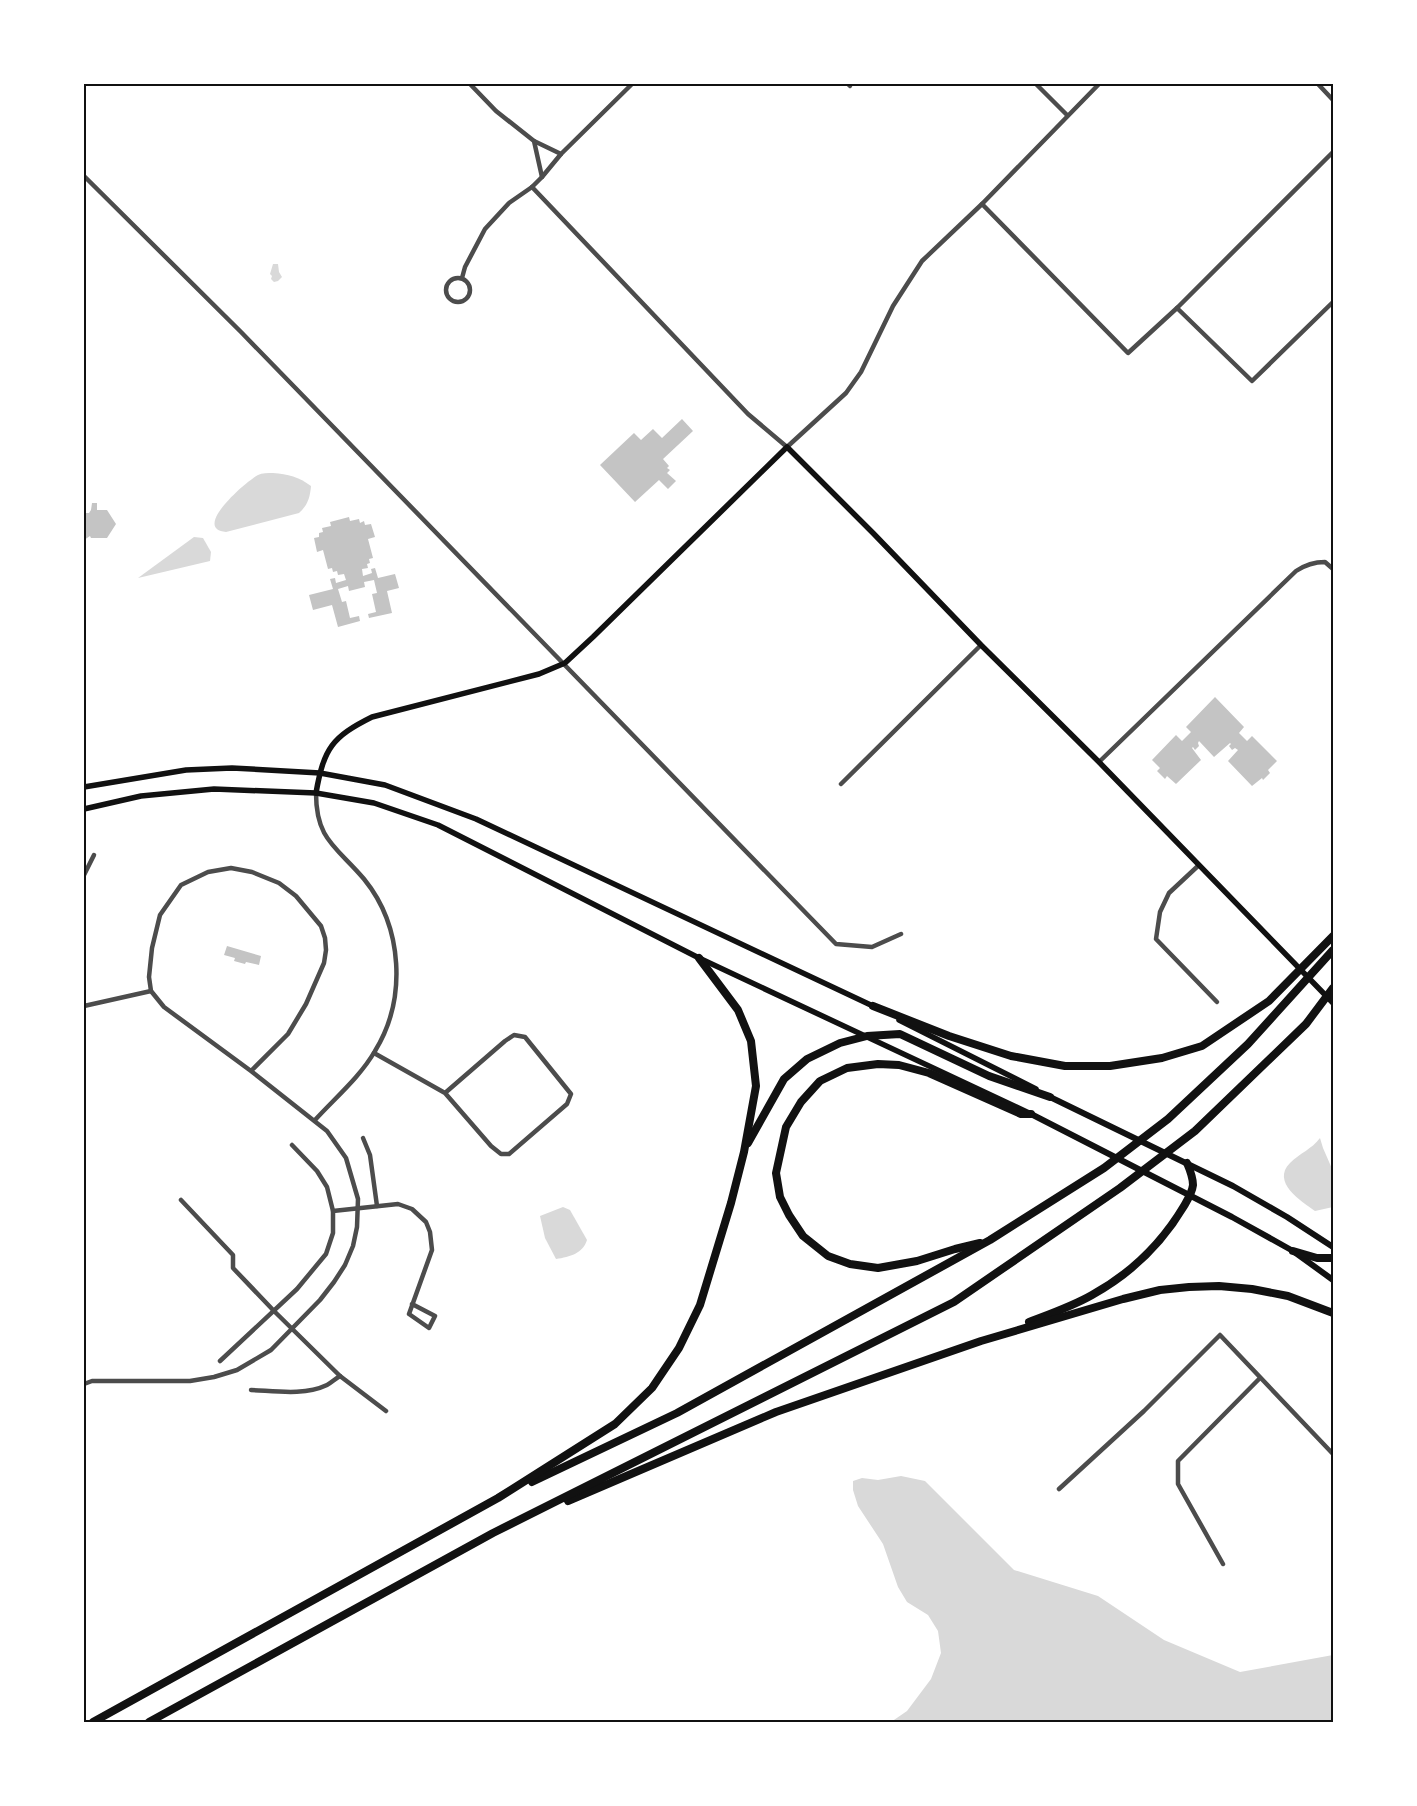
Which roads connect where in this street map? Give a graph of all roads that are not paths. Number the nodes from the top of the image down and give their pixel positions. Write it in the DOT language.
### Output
graph roads {
  1 [pos="470,84"];
  2 [pos="632,84"];
  3 [pos="1036,84"];
  4 [pos="1099,84"];
  5 [pos="1318,84"];
  6 [pos="1333,100"];
  7 [pos="1067,115"];
  8 [pos="534,141"];
  9 [pos="1333,152"];
  10 [pos="561,154"];
  11 [pos="84,176"];
  12 [pos="542,177"];
  13 [pos="532,187"];
  14 [pos="982,204"];
  15 [pos="462,278"];
  16 [pos="1333,302"];
  17 [pos="1177,308"];
  18 [pos="787,447"];
  19 [pos="1333,569"];
  20 [pos="980,645"];
  21 [pos="564,663"];
  22 [pos="1099,762"];
  23 [pos="320,772"];
  24 [pos="841,784"];
  25 [pos="84,787"];
  26 [pos="316,793"];
  27 [pos="84,809"];
  28 [pos="94,856"];
  29 [pos="1199,865"];
  30 [pos="84,875"];
  31 [pos="901,934"];
  32 [pos="1333,936"];
  33 [pos="1333,950"];
  34 [pos="699,958"];
  35 [pos="1333,988"];
  36 [pos="151,991"];
  37 [pos="1218,1002"];
  38 [pos="1333,1003"];
  39 [pos="84,1006"];
  40 [pos="873,1006"];
  41 [pos="867,1036"];
  42 [pos="374,1053"];
  43 [pos="251,1071"];
  44 [pos="445,1093"];
  45 [pos="1050,1097"];
  46 [pos="1031,1114"];
  47 [pos="315,1120"];
  48 [pos="363,1138"];
  49 [pos="292,1145"];
  50 [pos="744,1152"];
  51 [pos="1188,1163"];
  52 [pos="1190,1194"];
  53 [pos="181,1200"];
  54 [pos="378,1206"];
  55 [pos="358,1208"];
  56 [pos="333,1211"];
  57 [pos="990,1240"];
  58 [pos="1333,1248"];
  59 [pos="1293,1251"];
  60 [pos="1333,1258"];
  61 [pos="1333,1280"];
  62 [pos="412,1304"];
  63 [pos="274,1311"];
  64 [pos="1333,1313"];
  65 [pos="292,1327"];
  66 [pos="981,1341"];
  67 [pos="220,1361"];
  68 [pos="340,1376"];
  69 [pos="1260,1378"];
  70 [pos="84,1384"];
  71 [pos="251,1390"];
  72 [pos="386,1411"];
  73 [pos="1333,1454"];
  74 [pos="1059,1489"];
  75 [pos="498,1498"];
  76 [pos="493,1533"];
  77 [pos="1224,1564"];
  78 [pos="93,1722"];
  79 [pos="149,1722"];
  1 -- 8 [label="street"];
  2 -- 10 [label="street"];
  3 -- 7 [label="street"];
  4 -- 7 [label="street"];
  5 -- 6 [label="street"];
  7 -- 14 [label="street"];
  8 -- 10 [label="street"];
  8 -- 12 [label="street"];
  9 -- 17 [label="street"];
  10 -- 12 [label="street"];
  11 -- 21 [label="street"];
  12 -- 13 [label="street"];
  13 -- 15 [label="street"];
  13 -- 18 [label="street"];
  14 -- 17 [label="street"];
  14 -- 18 [label="street"];
  15 -- 15 [label="street"];
  16 -- 17 [label="street"];
  18 -- 20 [label="main road"];
  18 -- 21 [label="main road"];
  19 -- 22 [label="street"];
  20 -- 22 [label="main road"];
  20 -- 24 [label="street"];
  21 -- 23 [label="main road"];
  21 -- 31 [label="street"];
  22 -- 29 [label="main road"];
  23 -- 25 [label="main road"];
  23 -- 26 [label="main road"];
  23 -- 40 [label="main road"];
  26 -- 27 [label="main road"];
  26 -- 34 [label="main road"];
  26 -- 42 [label="street"];
  28 -- 30 [label="street"];
  29 -- 37 [label="street"];
  29 -- 38 [label="main road"];
  32 -- 40 [label="highway"];
  33 -- 57 [label="highway"];
  34 -- 41 [label="main road"];
  34 -- 50 [label="highway"];
  35 -- 76 [label="highway"];
  36 -- 39 [label="street"];
  36 -- 43 [label="street"];
  36 -- 43 [label="street"];
  40 -- 45 [label="main road"];
  41 -- 45 [label="highway"];
  41 -- 46 [label="main road"];
  41 -- 50 [label="highway"];
  42 -- 44 [label="street"];
  42 -- 47 [label="street"];
  43 -- 47 [label="street"];
  44 -- 44 [label="street"];
  45 -- 51 [label="main road"];
  46 -- 52 [label="main road"];
  46 -- 57 [label="highway"];
  47 -- 55 [label="street"];
  48 -- 54 [label="street"];
  49 -- 56 [label="street"];
  50 -- 75 [label="highway"];
  51 -- 52 [label="highway"];
  51 -- 58 [label="main road"];
  52 -- 59 [label="main road"];
  52 -- 66 [label="highway"];
  53 -- 63 [label="street"];
  54 -- 55 [label="street"];
  54 -- 62 [label="street"];
  55 -- 56 [label="street"];
  55 -- 65 [label="street"];
  56 -- 63 [label="street"];
  57 -- 75 [label="highway"];
  59 -- 60 [label="highway"];
  59 -- 61 [label="main road"];
  62 -- 62 [label="street"];
  63 -- 65 [label="street"];
  63 -- 67 [label="street"];
  64 -- 66 [label="highway"];
  65 -- 68 [label="street"];
  65 -- 70 [label="street"];
  66 -- 76 [label="highway"];
  68 -- 71 [label="street"];
  68 -- 72 [label="street"];
  69 -- 73 [label="street"];
  69 -- 74 [label="street"];
  69 -- 77 [label="street"];
  75 -- 78 [label="highway"];
  76 -- 79 [label="highway"];
}
